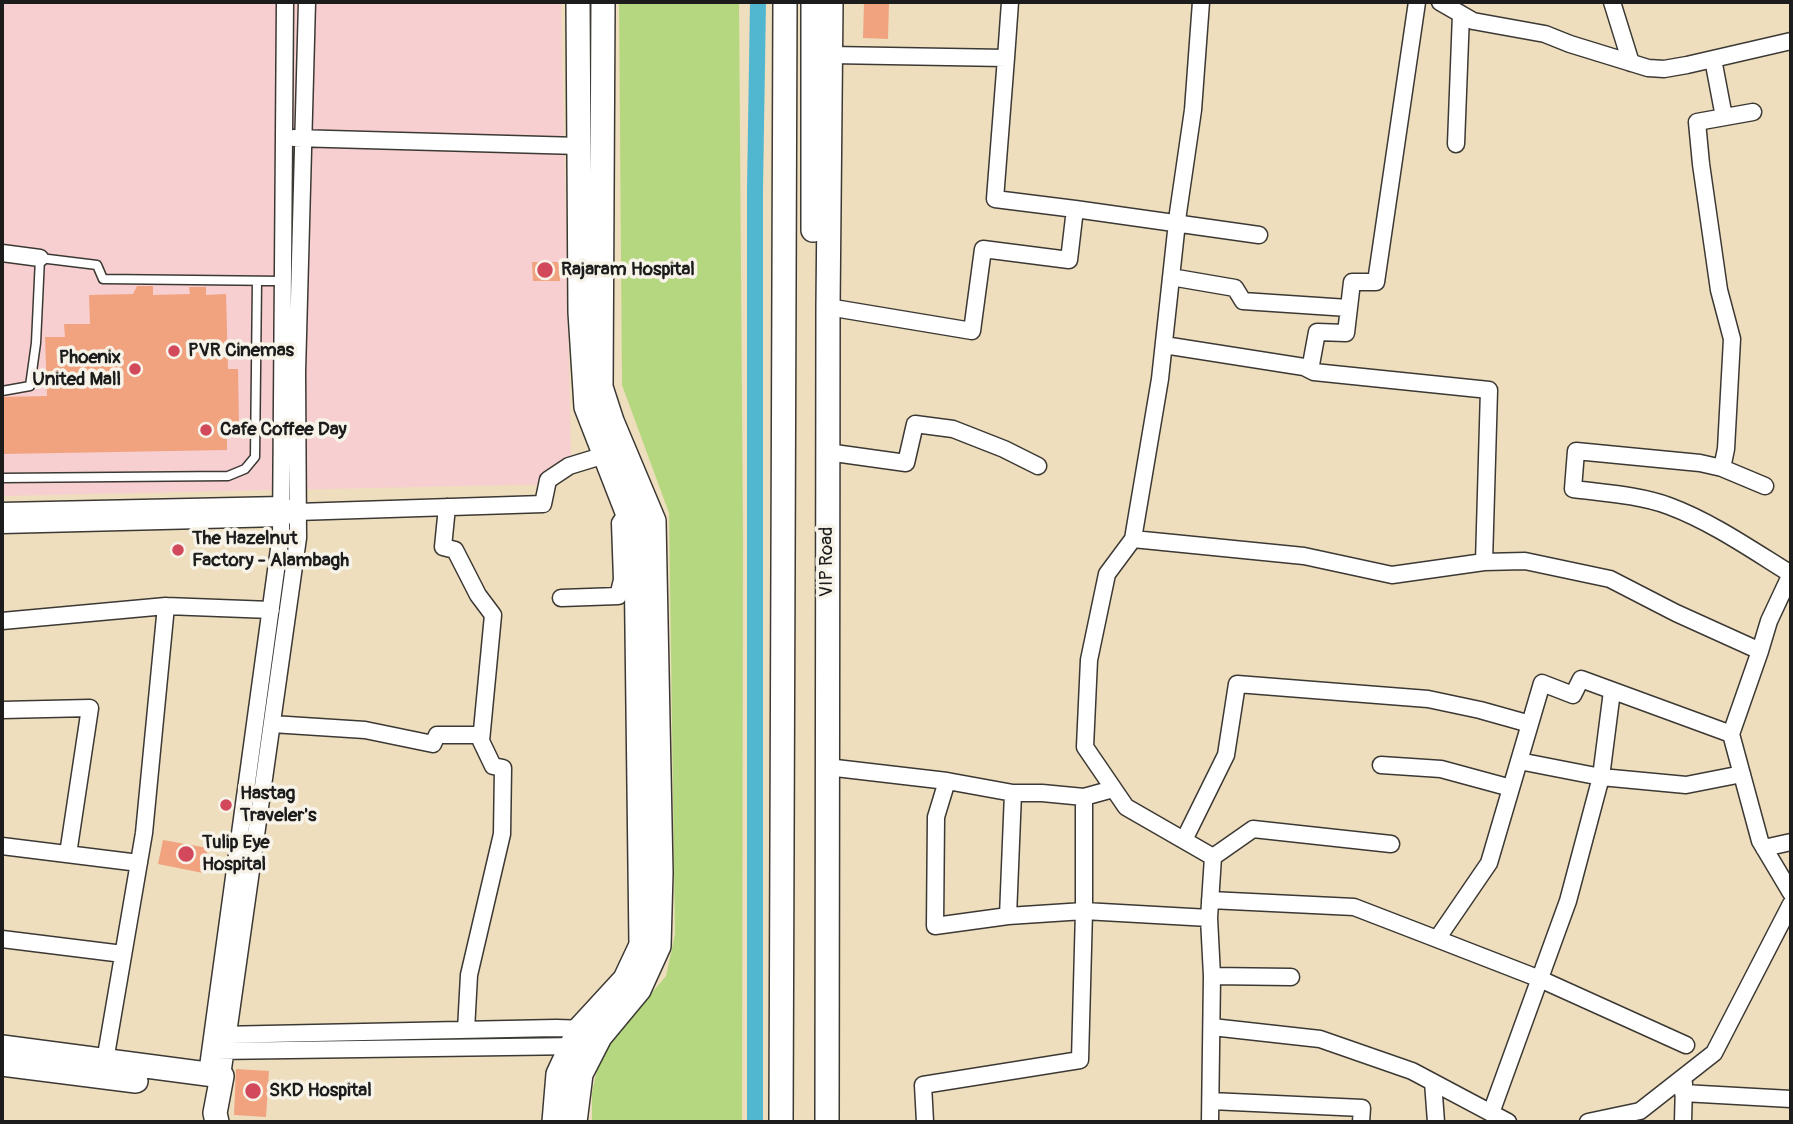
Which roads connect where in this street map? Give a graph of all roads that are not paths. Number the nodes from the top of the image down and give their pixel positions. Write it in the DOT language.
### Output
graph roads {
  1 [pos="285,2"];
  2 [pos="307,2"];
  3 [pos="578,2"];
  4 [pos="603,2"];
  5 [pos="785,2"];
  6 [pos="813,2"];
  7 [pos="831,2"];
  8 [pos="1010,2"];
  9 [pos="1201,2"];
  10 [pos="1417,2"];
  11 [pos="1440,2"];
  12 [pos="1612,2"];
  13 [pos="1461,14"];
  14 [pos="1791,41"];
  15 [pos="831,55"];
  16 [pos="1006,58"];
  17 [pos="1713,59"];
  18 [pos="1631,63"];
  19 [pos="1753,113"];
  20 [pos="1724,117"];
  21 [pos="284,138"];
  22 [pos="304,139"];
  23 [pos="1455,144"];
  24 [pos="579,146"];
  25 [pos="1076,209"];
  26 [pos="1177,224"];
  27 [pos="1259,235"];
  28 [pos="2,254"];
  29 [pos="40,258"];
  30 [pos="1171,277"];
  31 [pos="257,281"];
  32 [pos="283,281"];
  33 [pos="828,307"];
  34 [pos="1348,307"];
  35 [pos="1164,345"];
  36 [pos="1310,370"];
  37 [pos="2,391"];
  38 [pos="827,452"];
  39 [pos="605,455"];
  40 [pos="1038,466"];
  41 [pos="1722,468"];
  42 [pos="2,478"];
  43 [pos="1765,486"];
  44 [pos="628,497"];
  45 [pos="447,507"];
  46 [pos="2,511"];
  47 [pos="287,512"];
  48 [pos="2,525"];
  49 [pos="820,527"];
  50 [pos="1133,539"];
  51 [pos="1484,562"];
  52 [pos="1791,574"];
  53 [pos="561,598"];
  54 [pos="166,606"];
  55 [pos="271,610"];
  56 [pos="2,621"];
  57 [pos="1760,651"];
  58 [pos="1612,691"];
  59 [pos="2,710"];
  60 [pos="272,724"];
  61 [pos="1530,724"];
  62 [pos="481,734"];
  63 [pos="1731,734"];
  64 [pos="1519,761"];
  65 [pos="1381,765"];
  66 [pos="827,767"];
  67 [pos="1742,774"];
  68 [pos="1601,778"];
  69 [pos="947,781"];
  70 [pos="1511,788"];
  71 [pos="1113,789"];
  72 [pos="1013,793"];
  73 [pos="1084,797"];
  74 [pos="1184,840"];
  75 [pos="1791,842"];
  76 [pos="1391,844"];
  77 [pos="2,846"];
  78 [pos="1764,848"];
  79 [pos="68,854"];
  80 [pos="1213,857"];
  81 [pos="139,863"];
  82 [pos="1791,893"];
  83 [pos="1210,900"];
  84 [pos="1791,904"];
  85 [pos="1084,911"];
  86 [pos="1008,916"];
  87 [pos="1209,918"];
  88 [pos="2,939"];
  89 [pos="1437,939"];
  90 [pos="123,954"];
  91 [pos="1212,976"];
  92 [pos="1291,977"];
  93 [pos="1540,979"];
  94 [pos="1212,1027"];
  95 [pos="466,1030"];
  96 [pos="397,1031"];
  97 [pos="575,1037"];
  98 [pos="601,1038"];
  99 [pos="1686,1045"];
  100 [pos="2,1047"];
  101 [pos="397,1049"];
  102 [pos="105,1061"];
  103 [pos="216,1063"];
  104 [pos="2,1064"];
  105 [pos="1433,1082"];
  106 [pos="1684,1085"];
  107 [pos="1791,1099"];
  108 [pos="1211,1101"];
  109 [pos="1491,1113"];
  110 [pos="1296,1114"];
  111 [pos="204,1122"];
  112 [pos="218,1122"];
  113 [pos="554,1122"];
  114 [pos="576,1122"];
  115 [pos="781,1122"];
  116 [pos="812,1122"];
  117 [pos="827,1122"];
  118 [pos="925,1122"];
  119 [pos="1210,1122"];
  120 [pos="1361,1122"];
  121 [pos="1436,1122"];
  122 [pos="1508,1122"];
  123 [pos="1588,1122"];
  124 [pos="1683,1122"];
  1 -- 21 [label="street"];
  2 -- 22 [label="street"];
  3 -- 24 [label="street"];
  4 -- 44 [label="street"];
  5 -- 115 [label="street"];
  6 -- 49 [label="street, VIP Road"];
  7 -- 15 [label="street, VIP Road"];
  8 -- 16 [label="street"];
  9 -- 26 [label="street"];
  10 -- 34 [label="street"];
  11 -- 13 [label="street"];
  12 -- 18 [label="street"];
  13 -- 18 [label="street"];
  13 -- 23 [label="street"];
  14 -- 17 [label="street"];
  15 -- 16 [label="street"];
  15 -- 33 [label="street, VIP Road"];
  16 -- 25 [label="street"];
  17 -- 18 [label="street"];
  17 -- 20 [label="street"];
  19 -- 20 [label="street"];
  20 -- 41 [label="street"];
  21 -- 22 [label="street"];
  21 -- 32 [label="street"];
  22 -- 24 [label="street"];
  22 -- 47 [label="street"];
  24 -- 39 [label="street"];
  25 -- 26 [label="street"];
  25 -- 33 [label="street"];
  26 -- 27 [label="street"];
  26 -- 30 [label="street"];
  28 -- 29 [label="street"];
  29 -- 31 [label="lane"];
  29 -- 37 [label="lane"];
  30 -- 34 [label="street"];
  30 -- 35 [label="street"];
  31 -- 32 [label="lane"];
  31 -- 42 [label="lane"];
  32 -- 47 [label="street"];
  33 -- 38 [label="street, VIP Road"];
  34 -- 36 [label="street"];
  35 -- 36 [label="street"];
  35 -- 50 [label="street"];
  36 -- 51 [label="street"];
  38 -- 40 [label="street"];
  38 -- 49 [label="street, VIP Road"];
  39 -- 44 [label="street"];
  39 -- 45 [label="street"];
  41 -- 43 [label="street"];
  41 -- 52 [label="street"];
  44 -- 53 [label="street"];
  44 -- 97 [label="street"];
  44 -- 98 [label="street"];
  45 -- 47 [label="street"];
  45 -- 62 [label="street"];
  46 -- 47 [label="street"];
  47 -- 48 [label="street"];
  47 -- 55 [label="street"];
  47 -- 60 [label="street"];
  49 -- 66 [label="street, VIP Road"];
  49 -- 116 [label="street, VIP Road"];
  50 -- 51 [label="street"];
  50 -- 71 [label="street"];
  51 -- 57 [label="street"];
  52 -- 57 [label="street"];
  54 -- 55 [label="street"];
  54 -- 56 [label="street"];
  54 -- 81 [label="street"];
  55 -- 103 [label="street"];
  57 -- 63 [label="street"];
  58 -- 61 [label="street"];
  58 -- 63 [label="street"];
  58 -- 68 [label="street"];
  59 -- 79 [label="street"];
  60 -- 62 [label="street"];
  60 -- 103 [label="street"];
  61 -- 64 [label="street"];
  61 -- 74 [label="street"];
  62 -- 95 [label="street"];
  63 -- 67 [label="street"];
  64 -- 68 [label="street"];
  64 -- 70 [label="street"];
  65 -- 70 [label="street"];
  66 -- 69 [label="street"];
  66 -- 117 [label="street, VIP Road"];
  67 -- 68 [label="street"];
  67 -- 78 [label="street"];
  68 -- 93 [label="street"];
  69 -- 72 [label="street"];
  69 -- 86 [label="street"];
  70 -- 89 [label="street"];
  71 -- 73 [label="street"];
  71 -- 74 [label="street"];
  72 -- 73 [label="street"];
  72 -- 86 [label="street"];
  73 -- 85 [label="street"];
  74 -- 80 [label="street"];
  75 -- 78 [label="street"];
  76 -- 80 [label="street"];
  77 -- 79 [label="street"];
  78 -- 82 [label="street"];
  79 -- 81 [label="street"];
  80 -- 83 [label="street"];
  81 -- 90 [label="street"];
  83 -- 87 [label="street"];
  83 -- 89 [label="street"];
  84 -- 106 [label="street"];
  85 -- 86 [label="street"];
  85 -- 87 [label="street"];
  85 -- 118 [label="street"];
  87 -- 91 [label="street"];
  88 -- 90 [label="street"];
  89 -- 93 [label="street"];
  90 -- 102 [label="street"];
  91 -- 92 [label="street"];
  91 -- 94 [label="street"];
  93 -- 99 [label="street"];
  93 -- 109 [label="street"];
  94 -- 105 [label="street"];
  94 -- 108 [label="street"];
  95 -- 96 [label="street"];
  95 -- 97 [label="street"];
  96 -- 101 [label="street"];
  96 -- 103 [label="street"];
  97 -- 98 [label="street"];
  97 -- 101 [label="street"];
  97 -- 113 [label="street"];
  98 -- 114 [label="street"];
  100 -- 102 [label="street"];
  101 -- 103 [label="street"];
  102 -- 103 [label="street"];
  103 -- 104 [label="street"];
  103 -- 111 [label="street"];
  103 -- 112 [label="street"];
  105 -- 109 [label="street"];
  105 -- 121 [label="street"];
  106 -- 107 [label="street"];
  106 -- 123 [label="street"];
  106 -- 124 [label="street"];
  108 -- 110 [label="street"];
  108 -- 119 [label="street"];
  109 -- 122 [label="street"];
  110 -- 120 [label="street"];
}
